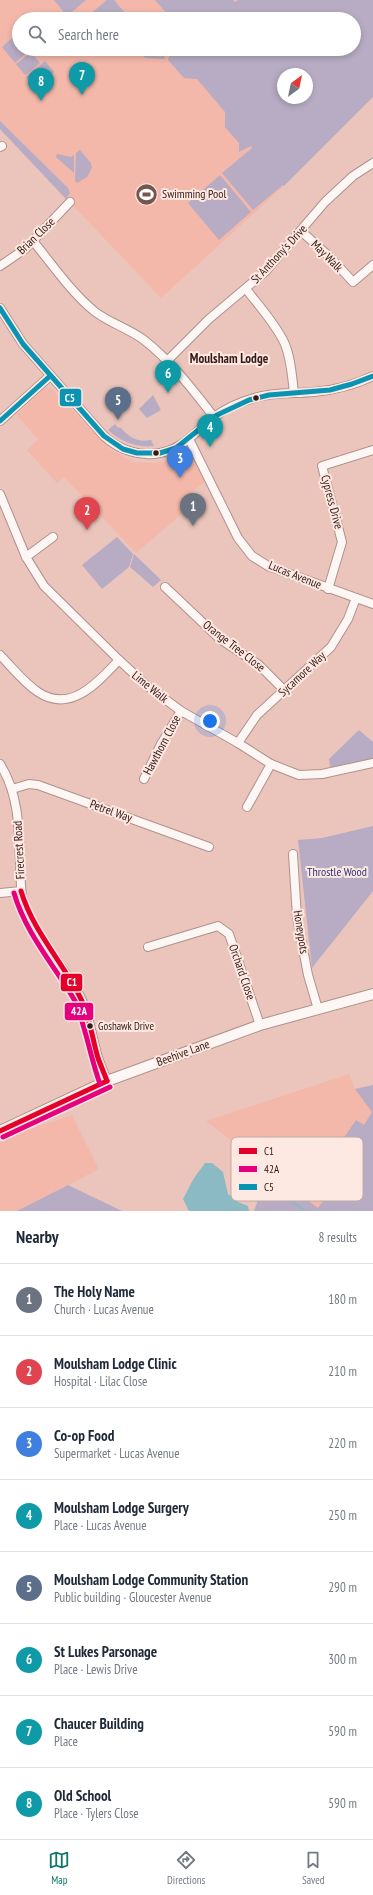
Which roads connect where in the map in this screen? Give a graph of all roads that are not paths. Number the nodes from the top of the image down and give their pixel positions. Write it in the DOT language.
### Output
graph roads {
  1 [pos="373,163"];
  2 [pos="70,202"];
  3 [pos="301,231"];
  4 [pos="33,241"];
  5 [pos="373,265"];
  6 [pos="0,266"];
  7 [pos="246,289"];
  8 [pos="0,308"];
  9 [pos="167,361"];
  10 [pos="50,376"];
  11 [pos="373,376"];
  12 [pos="294,393"];
  13 [pos="214,417"];
  14 [pos="0,422"];
  15 [pos="189,439"];
  16 [pos="373,450"];
  17 [pos="0,494"];
  18 [pos="53,537"];
  19 [pos="26,557"];
  20 [pos="165,587"];
  21 [pos="328,588"];
  22 [pos="356,598"];
  23 [pos="373,604"];
  24 [pos="0,655"];
  25 [pos="118,660"];
  26 [pos="284,690"];
  27 [pos="181,711"];
  28 [pos="238,743"];
  29 [pos="373,763"];
  30 [pos="0,764"];
  31 [pos="271,764"];
  32 [pos="144,779"];
  33 [pos="12,789"];
  34 [pos="246,807"];
  35 [pos="209,847"];
  36 [pos="293,854"];
  37 [pos="21,891"];
  38 [pos="0,893"];
  39 [pos="148,947"];
  40 [pos="373,994"];
  41 [pos="318,1010"];
  42 [pos="260,1025"];
  43 [pos="107,1082"];
  44 [pos="0,1130"];
  1 -- 3 [label="street, St Anthony's Drive"];
  2 -- 4 [label="street, Brian Close"];
  3 -- 5 [label="street, May Walk"];
  3 -- 7 [label="street, St Anthony's Drive"];
  4 -- 6 [label="street, Brian Close"];
  4 -- 9 [label="street"];
  7 -- 9 [label="street, St Anthony's Drive"];
  7 -- 12 [label="street"];
  8 -- 10 [label="street"];
  9 -- 13 [label="street"];
  10 -- 14 [label="street"];
  10 -- 15 [label="street"];
  11 -- 12 [label="street"];
  12 -- 13 [label="street"];
  13 -- 15 [label="street"];
  15 -- 21 [label="street, Lucas Avenue"];
  16 -- 21 [label="street, Cypress Drive"];
  17 -- 19 [label="street, Lime Walk"];
  18 -- 19 [label="street"];
  19 -- 25 [label="street, Lime Walk"];
  20 -- 26 [label="street, Orange Tree Close"];
  21 -- 22 [label="street, Lucas Avenue"];
  22 -- 23 [label="street, Lucas Avenue"];
  22 -- 26 [label="street, Sycamore Way"];
  24 -- 25 [label="street"];
  25 -- 27 [label="street, Lime Walk"];
  26 -- 28 [label="street, Sycamore Way"];
  27 -- 28 [label="street, Lime Walk"];
  27 -- 32 [label="street, Hawthorn Close"];
  28 -- 31 [label="street, Lime Walk"];
  29 -- 31 [label="street, Lime Walk"];
  30 -- 33 [label="street, Firecrest Road"];
  31 -- 34 [label="street"];
  33 -- 35 [label="street, Petrel Way"];
  33 -- 37 [label="street, Firecrest Road"];
  36 -- 41 [label="street, Honeypots"];
  37 -- 38 [label="street"];
  37 -- 43 [label="street, Firecrest Road"];
  39 -- 42 [label="street, Orchard Close"];
  40 -- 41 [label="main road, Beehive Lane"];
  41 -- 42 [label="main road, Beehive Lane"];
  42 -- 43 [label="main road, Beehive Lane"];
  43 -- 44 [label="main road, Beehive Lane"];
}
